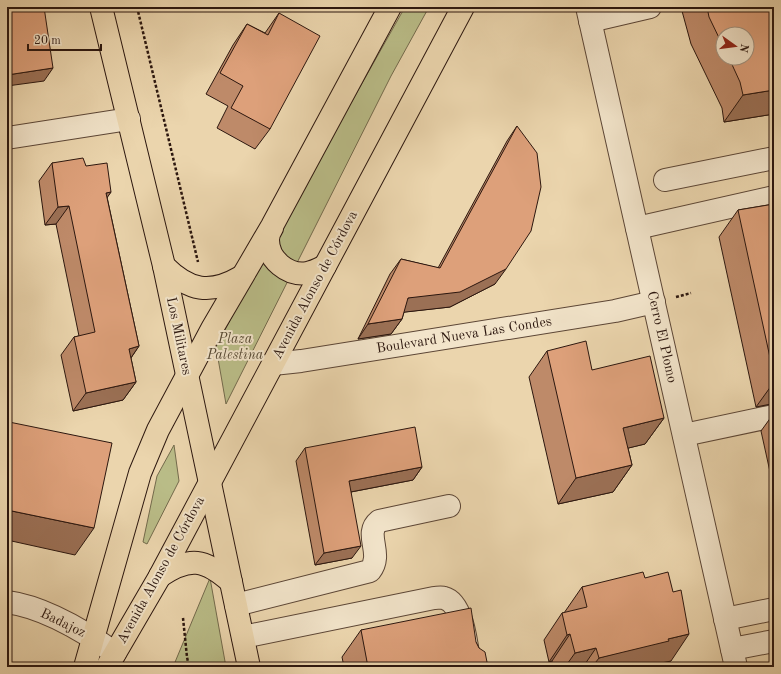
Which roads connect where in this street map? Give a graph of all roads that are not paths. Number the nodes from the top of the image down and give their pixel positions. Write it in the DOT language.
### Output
graph roads {
  1 [pos="101,7"];
  2 [pos="390,7"];
  3 [pos="463,7"];
  4 [pos="650,7"];
  5 [pos="589,14"];
  6 [pos="129,119"];
  7 [pos="7,138"];
  8 [pos="774,158"];
  9 [pos="664,180"];
  10 [pos="774,197"];
  11 [pos="272,226"];
  12 [pos="637,228"];
  13 [pos="164,266"];
  14 [pos="325,266"];
  15 [pos="241,277"];
  16 [pos="654,302"];
  17 [pos="273,364"];
  18 [pos="187,375"];
  19 [pos="774,416"];
  20 [pos="684,435"];
  21 [pos="210,482"];
  22 [pos="449,506"];
  23 [pos="160,576"];
  24 [pos="231,582"];
  25 [pos="7,602"];
  26 [pos="236,605"];
  27 [pos="774,609"];
  28 [pos="725,619"];
  29 [pos="243,637"];
  30 [pos="94,638"];
  31 [pos="774,641"];
  32 [pos="734,658"];
  33 [pos="111,660"];
  34 [pos="86,667"];
  35 [pos="249,667"];
  36 [pos="470,667"];
  1 -- 6 [label="main road, Los Militares"];
  2 -- 11 [label="main road, Avenida Alonso de Córdova"];
  3 -- 14 [label="main road, Avenida Alonso de Córdova"];
  4 -- 5 [label="street"];
  5 -- 12 [label="street, Cerro El Plomo"];
  6 -- 7 [label="street"];
  6 -- 13 [label="main road, Los Militares"];
  8 -- 9 [label="street"];
  10 -- 12 [label="street"];
  11 -- 14 [label="main road"];
  11 -- 15 [label="main road, Avenida Alonso de Córdova"];
  12 -- 16 [label="street, Cerro El Plomo"];
  13 -- 15 [label="main road"];
  13 -- 18 [label="main road, Los Militares"];
  14 -- 17 [label="main road, Avenida Alonso de Córdova"];
  15 -- 18 [label="main road, Avenida Alonso de Córdova"];
  16 -- 17 [label="street, Boulevard Nueva Las Condes"];
  16 -- 20 [label="street, Cerro El Plomo"];
  17 -- 21 [label="main road, Avenida Alonso de Córdova"];
  18 -- 21 [label="main road, Los Militares"];
  18 -- 30 [label="main road, Avenida Alonso de Córdova"];
  19 -- 20 [label="street"];
  20 -- 28 [label="street, Cerro El Plomo"];
  21 -- 23 [label="main road, Avenida Alonso de Córdova"];
  21 -- 24 [label="main road, Los Militares"];
  22 -- 26 [label="street"];
  23 -- 24 [label="main road"];
  23 -- 33 [label="main road, Avenida Alonso de Córdova"];
  24 -- 26 [label="main road, Los Militares"];
  25 -- 30 [label="street, Badajoz"];
  26 -- 29 [label="main road, Los Militares"];
  27 -- 28 [label="street"];
  28 -- 32 [label="street, Cerro El Plomo"];
  29 -- 35 [label="main road, Los Militares"];
  29 -- 36 [label="street"];
  30 -- 33 [label="street, Badajoz"];
  30 -- 34 [label="main road, Avenida Alonso de Córdova"];
  31 -- 32 [label="street"];
}
